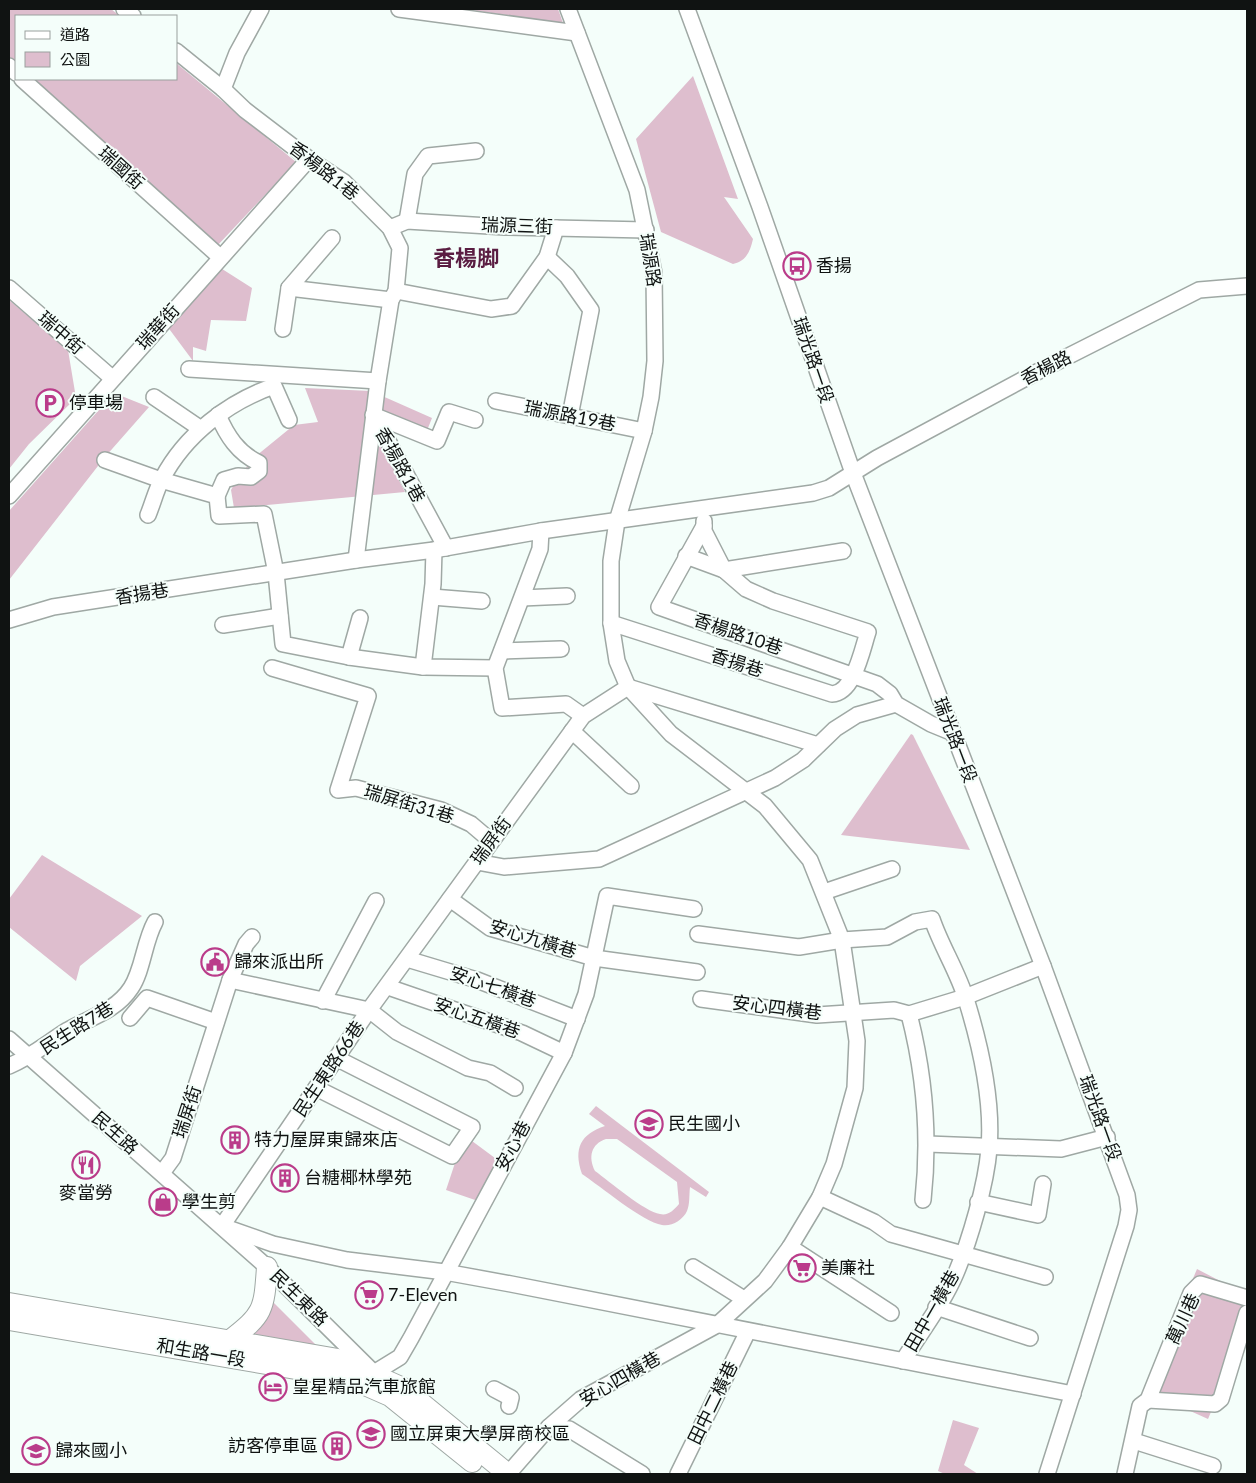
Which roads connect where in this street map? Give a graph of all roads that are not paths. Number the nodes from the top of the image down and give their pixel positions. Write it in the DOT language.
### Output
graph roads {
  1 [pos="262,9"];
  2 [pos="399,9"];
  3 [pos="568,9"];
  4 [pos="687,9"];
  5 [pos="577,33"];
  6 [pos="178,53"];
  7 [pos="23,80"];
  8 [pos="223,89"];
  9 [pos="476,151"];
  10 [pos="309,159"];
  11 [pos="407,221"];
  12 [pos="390,228"];
  13 [pos="556,228"];
  14 [pos="646,230"];
  15 [pos="332,238"];
  16 [pos="220,257"];
  17 [pos="547,257"];
  18 [pos="1247,286"];
  19 [pos="9,288"];
  20 [pos="289,288"];
  21 [pos="394,296"];
  22 [pos="283,329"];
  23 [pos="189,369"];
  24 [pos="112,378"];
  25 [pos="378,381"];
  26 [pos="154,397"];
  27 [pos="496,401"];
  28 [pos="373,415"];
  29 [pos="218,416"];
  30 [pos="570,416"];
  31 [pos="289,420"];
  32 [pos="475,420"];
  33 [pos="201,429"];
  34 [pos="644,431"];
  35 [pos="105,460"];
  36 [pos="853,473"];
  37 [pos="161,480"];
  38 [pos="9,496"];
  39 [pos="216,496"];
  40 [pos="704,507"];
  41 [pos="148,515"];
  42 [pos="617,521"];
  43 [pos="704,526"];
  44 [pos="542,531"];
  45 [pos="440,549"];
  46 [pos="843,551"];
  47 [pos="686,556"];
  48 [pos="356,560"];
  49 [pos="724,570"];
  50 [pos="276,574"];
  51 [pos="567,596"];
  52 [pos="432,597"];
  53 [pos="522,598"];
  54 [pos="482,601"];
  55 [pos="280,616"];
  56 [pos="360,618"];
  57 [pos="9,620"];
  58 [pos="611,623"];
  59 [pos="223,625"];
  60 [pos="561,649"];
  61 [pos="502,651"];
  62 [pos="349,657"];
  63 [pos="423,667"];
  64 [pos="272,668"];
  65 [pos="495,668"];
  66 [pos="853,674"];
  67 [pos="628,687"];
  68 [pos="896,704"];
  69 [pos="583,716"];
  70 [pos="572,731"];
  71 [pos="953,733"];
  72 [pos="818,745"];
  73 [pos="631,786"];
  74 [pos="748,792"];
  75 [pos="491,841"];
  76 [pos="477,862"];
  77 [pos="892,869"];
  78 [pos="824,892"];
  79 [pos="450,899"];
  80 [pos="376,901"];
  81 [pos="694,908"];
  82 [pos="155,922"];
  83 [pos="698,934"];
  84 [pos="252,937"];
  85 [pos="842,940"];
  86 [pos="407,958"];
  87 [pos="594,958"];
  88 [pos="1043,966"];
  89 [pos="697,972"];
  90 [pos="230,980"];
  91 [pos="388,987"];
  92 [pos="965,997"];
  93 [pos="701,999"];
  94 [pos="323,1001"];
  95 [pos="369,1010"];
  96 [pos="854,1013"];
  97 [pos="909,1014"];
  98 [pos="130,1018"];
  99 [pos="577,1019"];
  100 [pos="216,1022"];
  101 [pos="9,1039"];
  102 [pos="564,1053"];
  103 [pos="30,1057"];
  104 [pos="336,1058"];
  105 [pos="9,1066"];
  106 [pos="316,1088"];
  107 [pos="515,1088"];
  108 [pos="1107,1136"];
  109 [pos="928,1144"];
  110 [pos="989,1148"];
  111 [pos="162,1173"];
  112 [pos="1043,1184"];
  113 [pos="820,1197"];
  114 [pos="923,1200"];
  115 [pos="978,1202"];
  116 [pos="222,1226"];
  117 [pos="790,1247"];
  118 [pos="962,1254"];
  119 [pos="267,1267"];
  120 [pos="693,1267"];
  121 [pos="445,1272"];
  122 [pos="1045,1277"];
  123 [pos="1247,1298"];
  124 [pos="744,1299"];
  125 [pos="9,1303"];
  126 [pos="936,1307"];
  127 [pos="891,1313"];
  128 [pos="1247,1313"];
  129 [pos="9,1320"];
  130 [pos="717,1325"];
  131 [pos="748,1331"];
  132 [pos="1030,1338"];
  133 [pos="229,1340"];
  134 [pos="903,1361"];
  135 [pos="374,1373"];
  136 [pos="494,1389"];
  137 [pos="1073,1394"];
  138 [pos="390,1396"];
  139 [pos="1144,1403"];
  140 [pos="509,1406"];
  141 [pos="549,1427"];
  142 [pos="1134,1441"];
  143 [pos="1213,1466"];
  144 [pos="487,1474"];
  145 [pos="508,1474"];
  146 [pos="642,1474"];
  147 [pos="678,1474"];
  148 [pos="1047,1474"];
  149 [pos="1125,1474"];
  1 -- 8 [label="street"];
  2 -- 5 [label="street"];
  3 -- 5 [label="street, 瑞源路"];
  4 -- 36 [label="street, 瑞光路一段"];
  5 -- 14 [label="street, 瑞源路"];
  6 -- 8 [label="street"];
  7 -- 16 [label="street, 瑞國街"];
  8 -- 10 [label="street, 香楊路1巷"];
  9 -- 11 [label="street"];
  10 -- 12 [label="street, 香楊路1巷"];
  10 -- 16 [label="street, 瑞華街"];
  11 -- 12 [label="street, 瑞源三街"];
  11 -- 13 [label="street, 瑞源三街"];
  12 -- 21 [label="street, 香楊路1巷"];
  13 -- 14 [label="street, 瑞源三街"];
  13 -- 17 [label="street"];
  14 -- 34 [label="street, 瑞源路"];
  15 -- 20 [label="street"];
  16 -- 24 [label="street, 瑞華街"];
  17 -- 21 [label="street"];
  17 -- 30 [label="street"];
  18 -- 36 [label="street, 香楊路"];
  19 -- 24 [label="street, 瑞中街"];
  20 -- 21 [label="street"];
  20 -- 22 [label="street"];
  21 -- 25 [label="street, 香楊路1巷"];
  23 -- 25 [label="street"];
  24 -- 38 [label="street, 瑞華街"];
  25 -- 28 [label="street, 香楊路1巷"];
  26 -- 33 [label="street"];
  27 -- 30 [label="street, 瑞源路19巷"];
  28 -- 32 [label="street, 香揚路1巷"];
  28 -- 45 [label="street, 香揚路1巷"];
  28 -- 48 [label="street"];
  29 -- 31 [label="street"];
  29 -- 33 [label="street"];
  29 -- 39 [label="street"];
  30 -- 34 [label="street, 瑞源路19巷"];
  33 -- 37 [label="street"];
  34 -- 42 [label="street, 瑞源路"];
  35 -- 37 [label="street"];
  36 -- 40 [label="street, 香揚巷"];
  36 -- 71 [label="street, 瑞光路一段"];
  37 -- 39 [label="street"];
  37 -- 41 [label="street"];
  39 -- 50 [label="street"];
  40 -- 42 [label="street, 香揚巷"];
  40 -- 43 [label="street"];
  42 -- 44 [label="street, 香揚巷"];
  42 -- 58 [label="street"];
  43 -- 47 [label="street, 香楊路10巷"];
  43 -- 49 [label="street"];
  44 -- 45 [label="street, 香揚巷"];
  44 -- 53 [label="street"];
  45 -- 48 [label="street, 香揚巷"];
  45 -- 52 [label="street"];
  46 -- 49 [label="street"];
  47 -- 49 [label="street"];
  47 -- 66 [label="street, 香楊路10巷"];
  48 -- 50 [label="street, 香揚巷"];
  49 -- 66 [label="street, 香揚巷"];
  50 -- 55 [label="street"];
  50 -- 57 [label="street, 香揚巷"];
  51 -- 53 [label="street"];
  52 -- 54 [label="street"];
  52 -- 63 [label="street"];
  53 -- 61 [label="street"];
  55 -- 59 [label="street"];
  55 -- 62 [label="street"];
  56 -- 62 [label="street"];
  58 -- 66 [label="street, 香揚巷"];
  58 -- 67 [label="street"];
  60 -- 61 [label="street"];
  61 -- 65 [label="street"];
  62 -- 63 [label="street"];
  63 -- 65 [label="street"];
  64 -- 75 [label="street, 瑞屏街31巷"];
  65 -- 69 [label="street"];
  66 -- 68 [label="street, 香楊路10巷"];
  67 -- 69 [label="street, 瑞屏街"];
  67 -- 72 [label="street"];
  67 -- 74 [label="street"];
  68 -- 71 [label="street, 香楊路10巷"];
  68 -- 72 [label="street"];
  69 -- 70 [label="street, 瑞屏街"];
  70 -- 73 [label="street"];
  70 -- 75 [label="street, 瑞屏街"];
  71 -- 88 [label="street, 瑞光路一段"];
  72 -- 74 [label="street"];
  74 -- 76 [label="street"];
  74 -- 78 [label="street"];
  75 -- 76 [label="street, 瑞屏街"];
  76 -- 79 [label="street, 瑞屏街"];
  77 -- 78 [label="street"];
  78 -- 85 [label="street"];
  79 -- 86 [label="street, 瑞屏街"];
  79 -- 87 [label="street, 安心九橫巷"];
  80 -- 94 [label="street"];
  81 -- 87 [label="street, 安心巷"];
  82 -- 103 [label="street, 民生路7巷"];
  83 -- 85 [label="street"];
  84 -- 90 [label="street, 瑞屏街"];
  85 -- 92 [label="street, 田中一橫巷"];
  85 -- 96 [label="street, 安心四橫巷"];
  86 -- 91 [label="street, 瑞屏街"];
  86 -- 99 [label="street, 安心七橫巷"];
  87 -- 89 [label="street, 安心九橫巷"];
  87 -- 99 [label="street, 安心巷"];
  88 -- 92 [label="street"];
  88 -- 108 [label="street, 瑞光路一段"];
  90 -- 94 [label="street"];
  90 -- 100 [label="street, 瑞屏街"];
  91 -- 95 [label="street, 瑞屏街"];
  91 -- 102 [label="street, 安心五橫巷"];
  92 -- 97 [label="street"];
  92 -- 110 [label="street, 田中一橫巷"];
  93 -- 96 [label="street, 安心四橫巷"];
  94 -- 95 [label="street"];
  95 -- 104 [label="street, 民生東路66巷"];
  95 -- 107 [label="street"];
  96 -- 97 [label="street"];
  96 -- 113 [label="street, 安心四橫巷"];
  97 -- 109 [label="street"];
  98 -- 100 [label="street"];
  99 -- 102 [label="street, 安心巷"];
  100 -- 111 [label="street, 瑞屏街"];
  101 -- 103 [label="street, 民生路"];
  102 -- 121 [label="street, 安心巷"];
  103 -- 105 [label="street, 民生路7巷"];
  103 -- 111 [label="street, 民生路"];
  104 -- 106 [label="street, 民生東路66巷"];
  104 -- 106 [label="street"];
  106 -- 116 [label="street, 民生東路66巷"];
  108 -- 110 [label="street"];
  108 -- 137 [label="street, 瑞光路一段"];
  109 -- 110 [label="street"];
  109 -- 114 [label="street"];
  110 -- 115 [label="street, 田中一橫巷"];
  111 -- 116 [label="street, 民生路"];
  112 -- 115 [label="street"];
  113 -- 117 [label="street, 安心四橫巷"];
  113 -- 118 [label="street"];
  115 -- 118 [label="street, 田中一橫巷"];
  116 -- 119 [label="street, 民生東路"];
  116 -- 121 [label="street"];
  117 -- 124 [label="street, 安心四橫巷"];
  117 -- 127 [label="street"];
  118 -- 122 [label="street"];
  118 -- 126 [label="street, 田中一橫巷"];
  119 -- 133 [label="main road"];
  119 -- 135 [label="street, 民生東路"];
  120 -- 124 [label="street"];
  121 -- 130 [label="street"];
  121 -- 135 [label="street, 安心巷"];
  123 -- 139 [label="street, 萬川巷"];
  124 -- 130 [label="street, 安心四橫巷"];
  125 -- 133 [label="main road, 和生路一段"];
  126 -- 132 [label="street"];
  126 -- 134 [label="street, 田中一橫巷"];
  128 -- 139 [label="street"];
  129 -- 138 [label="main road, 和生路一段"];
  130 -- 131 [label="street"];
  130 -- 141 [label="street, 安心四橫巷"];
  131 -- 134 [label="street"];
  131 -- 147 [label="street, 田中二橫巷"];
  133 -- 135 [label="main road, 和生路一段"];
  134 -- 137 [label="street"];
  135 -- 138 [label="street, 民生東路"];
  135 -- 145 [label="main road, 民生東路"];
  136 -- 140 [label="street"];
  137 -- 148 [label="street, 瑞光路一段"];
  138 -- 144 [label="main road, 民生東路"];
  139 -- 142 [label="street"];
  141 -- 145 [label="street, 安心四橫巷"];
  141 -- 146 [label="street"];
  142 -- 143 [label="street"];
  142 -- 149 [label="street"];
}
